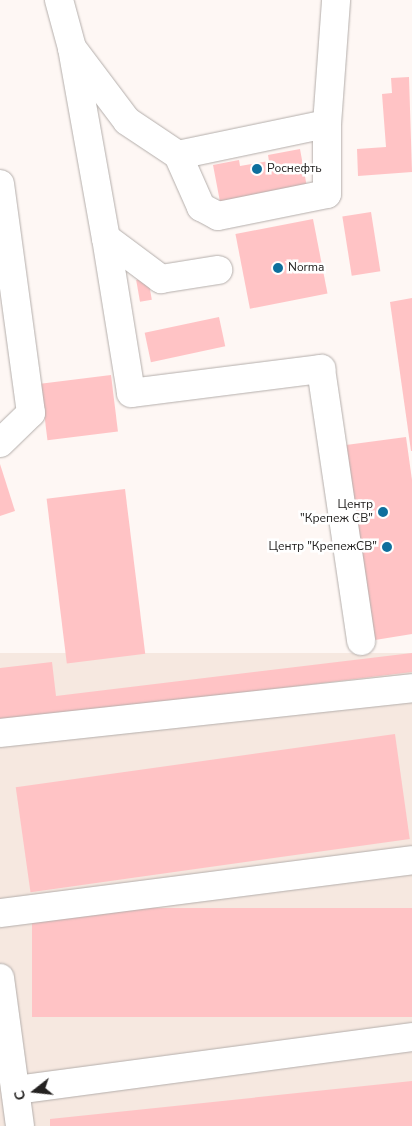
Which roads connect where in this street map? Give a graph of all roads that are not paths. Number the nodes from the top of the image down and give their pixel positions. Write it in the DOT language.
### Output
graph roads {
  1 [pos="59,0"];
  2 [pos="336,0"];
  3 [pos="72,48"];
  4 [pos="127,121"];
  5 [pos="327,124"];
  6 [pos="89,143"];
  7 [pos="178,155"];
  8 [pos="0,184"];
  9 [pos="106,238"];
  10 [pos="218,270"];
  11 [pos="0,443"];
  12 [pos="361,641"];
  13 [pos="412,689"];
  14 [pos="0,732"];
  15 [pos="412,860"];
  16 [pos="0,913"];
  17 [pos="0,978"];
  18 [pos="412,1037"];
  19 [pos="16,1090"];
  20 [pos="20,1126"];
  1 -- 3 [label="lane"];
  2 -- 5 [label="lane"];
  3 -- 4 [label="lane"];
  3 -- 6 [label="lane"];
  4 -- 6 [label="lane"];
  4 -- 7 [label="lane"];
  5 -- 7 [label="lane"];
  5 -- 7 [label="lane"];
  6 -- 9 [label="lane"];
  8 -- 11 [label="lane"];
  9 -- 10 [label="lane"];
  9 -- 12 [label="lane"];
  13 -- 14 [label="lane"];
  15 -- 16 [label="lane"];
  17 -- 19 [label="lane"];
  18 -- 19 [label="lane"];
  19 -- 20 [label="lane"];
}
